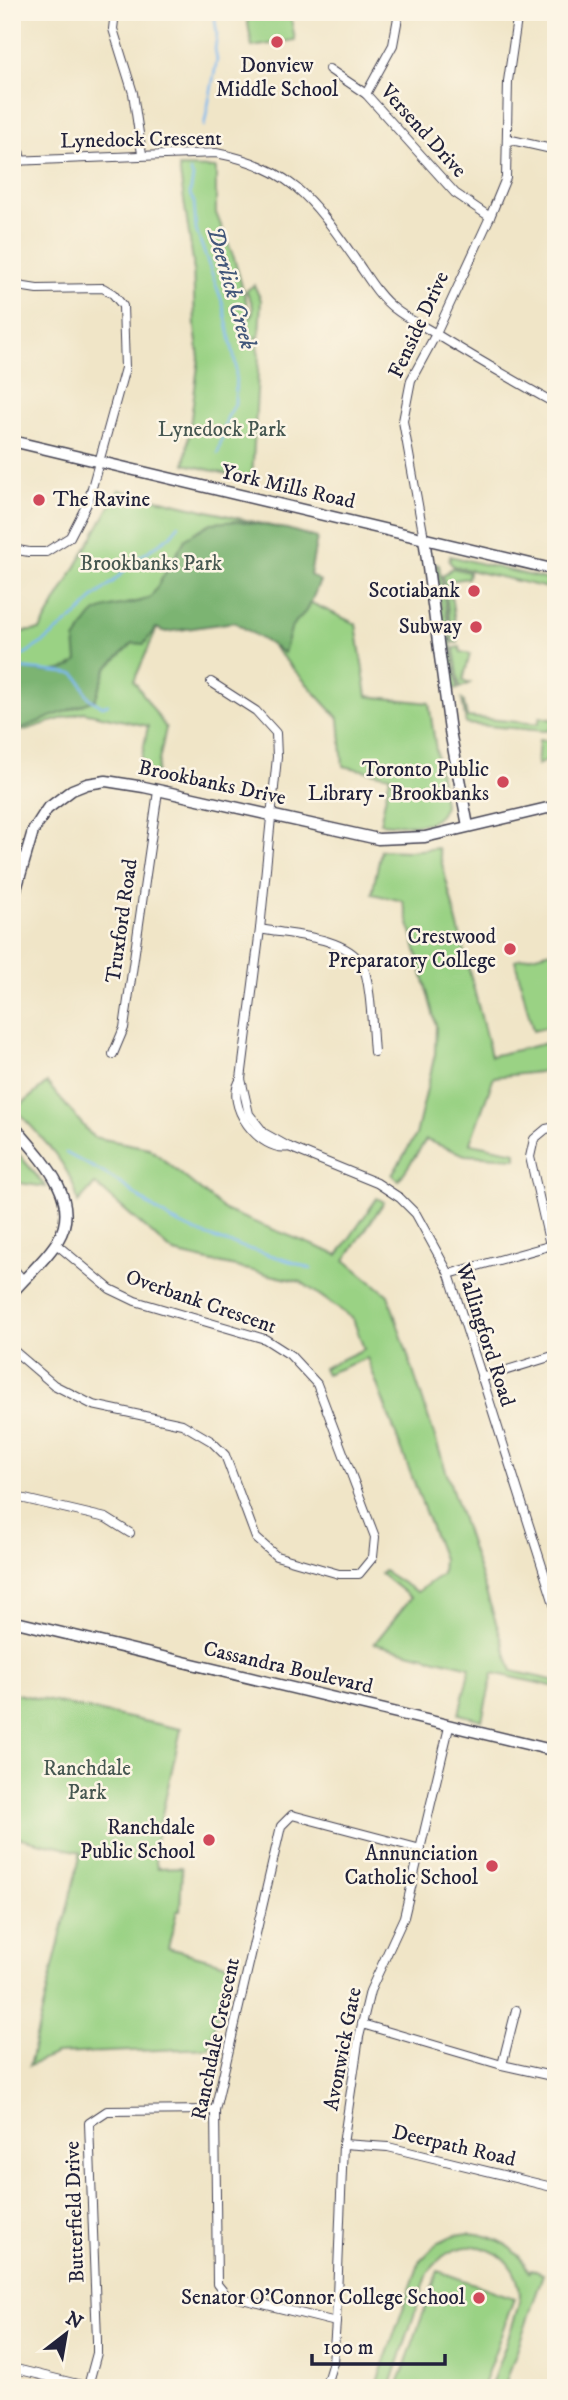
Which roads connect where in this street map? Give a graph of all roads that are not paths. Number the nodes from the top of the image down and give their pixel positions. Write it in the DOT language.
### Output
graph roads {
  1 [pos="115,12"];
  2 [pos="399,12"];
  3 [pos="518,12"];
  4 [pos="329,69"];
  5 [pos="366,93"];
  6 [pos="12,111"];
  7 [pos="507,139"];
  8 [pos="556,150"];
  9 [pos="142,155"];
  10 [pos="17,161"];
  11 [pos="490,217"];
  12 [pos="12,285"];
  13 [pos="436,334"];
  14 [pos="556,404"];
  15 [pos="12,441"];
  16 [pos="100,462"];
  17 [pos="424,538"];
  18 [pos="12,549"];
  19 [pos="556,570"];
  20 [pos="211,682"];
  21 [pos="158,791"];
  22 [pos="556,806"];
  23 [pos="270,815"];
  24 [pos="468,826"];
  25 [pos="15,879"];
  26 [pos="12,903"];
  27 [pos="260,929"];
  28 [pos="374,1052"];
  29 [pos="113,1054"];
  30 [pos="12,1124"];
  31 [pos="556,1127"];
  32 [pos="56,1244"];
  33 [pos="553,1245"];
  34 [pos="12,1267"];
  35 [pos="449,1274"];
  36 [pos="23,1280"];
  37 [pos="12,1293"];
  38 [pos="12,1349"];
  39 [pos="556,1355"];
  40 [pos="481,1378"];
  41 [pos="12,1496"];
  42 [pos="130,1533"];
  43 [pos="556,1610"];
  44 [pos="12,1621"];
  45 [pos="449,1727"];
  46 [pos="556,1751"];
  47 [pos="421,1849"];
  48 [pos="516,2010"];
  49 [pos="362,2024"];
  50 [pos="502,2065"];
  51 [pos="556,2077"];
  52 [pos="215,2110"];
  53 [pos="343,2144"];
  54 [pos="556,2188"];
  55 [pos="336,2322"];
  56 [pos="12,2368"];
  57 [pos="91,2387"];
  58 [pos="326,2388"];
  1 -- 9 [label="street"];
  2 -- 5 [label="street"];
  3 -- 7 [label="street, Fenside Drive"];
  4 -- 5 [label="street, Versend Drive"];
  5 -- 11 [label="street, Versend Drive"];
  6 -- 10 [label="street"];
  7 -- 8 [label="street"];
  7 -- 11 [label="street, Fenside Drive"];
  9 -- 10 [label="street, Lynedock Crescent"];
  9 -- 13 [label="street, Lynedock Crescent"];
  11 -- 13 [label="street, Fenside Drive"];
  12 -- 16 [label="street"];
  13 -- 14 [label="street, Lynedock Crescent"];
  13 -- 17 [label="street, Fenside Drive"];
  15 -- 16 [label="street, York Mills Road"];
  16 -- 17 [label="street, York Mills Road"];
  16 -- 18 [label="street"];
  17 -- 19 [label="street, York Mills Road"];
  17 -- 24 [label="street, Fenside Drive"];
  20 -- 23 [label="street, Wallingford Road"];
  21 -- 23 [label="street, Brookbanks Drive"];
  21 -- 25 [label="street, Brookbanks Drive"];
  21 -- 29 [label="street, Truxford Road"];
  22 -- 24 [label="street, Brookbanks Drive"];
  23 -- 24 [label="street, Brookbanks Drive"];
  23 -- 27 [label="street, Wallingford Road"];
  25 -- 26 [label="street, Brookbanks Drive"];
  27 -- 28 [label="street"];
  27 -- 35 [label="street, Wallingford Road"];
  30 -- 32 [label="street"];
  31 -- 33 [label="street"];
  32 -- 36 [label="street"];
  32 -- 38 [label="street, Overbank Crescent"];
  33 -- 35 [label="street"];
  34 -- 36 [label="street"];
  35 -- 40 [label="street, Wallingford Road"];
  36 -- 37 [label="street"];
  39 -- 40 [label="street"];
  40 -- 43 [label="street, Wallingford Road"];
  41 -- 42 [label="street"];
  44 -- 45 [label="street, Cassandra Boulevard"];
  45 -- 46 [label="street, Cassandra Boulevard"];
  45 -- 47 [label="street, Avonwick Gate"];
  47 -- 49 [label="street, Avonwick Gate"];
  47 -- 52 [label="street, Ranchdale Crescent"];
  48 -- 50 [label="street"];
  49 -- 50 [label="street"];
  49 -- 53 [label="street, Avonwick Gate"];
  50 -- 51 [label="street"];
  52 -- 55 [label="street, Ranchdale Crescent"];
  52 -- 57 [label="street, Butterfield Drive"];
  53 -- 54 [label="street, Deerpath Road"];
  53 -- 55 [label="street, Avonwick Gate"];
  55 -- 58 [label="street, Avonwick Gate"];
  56 -- 57 [label="street"];
}
